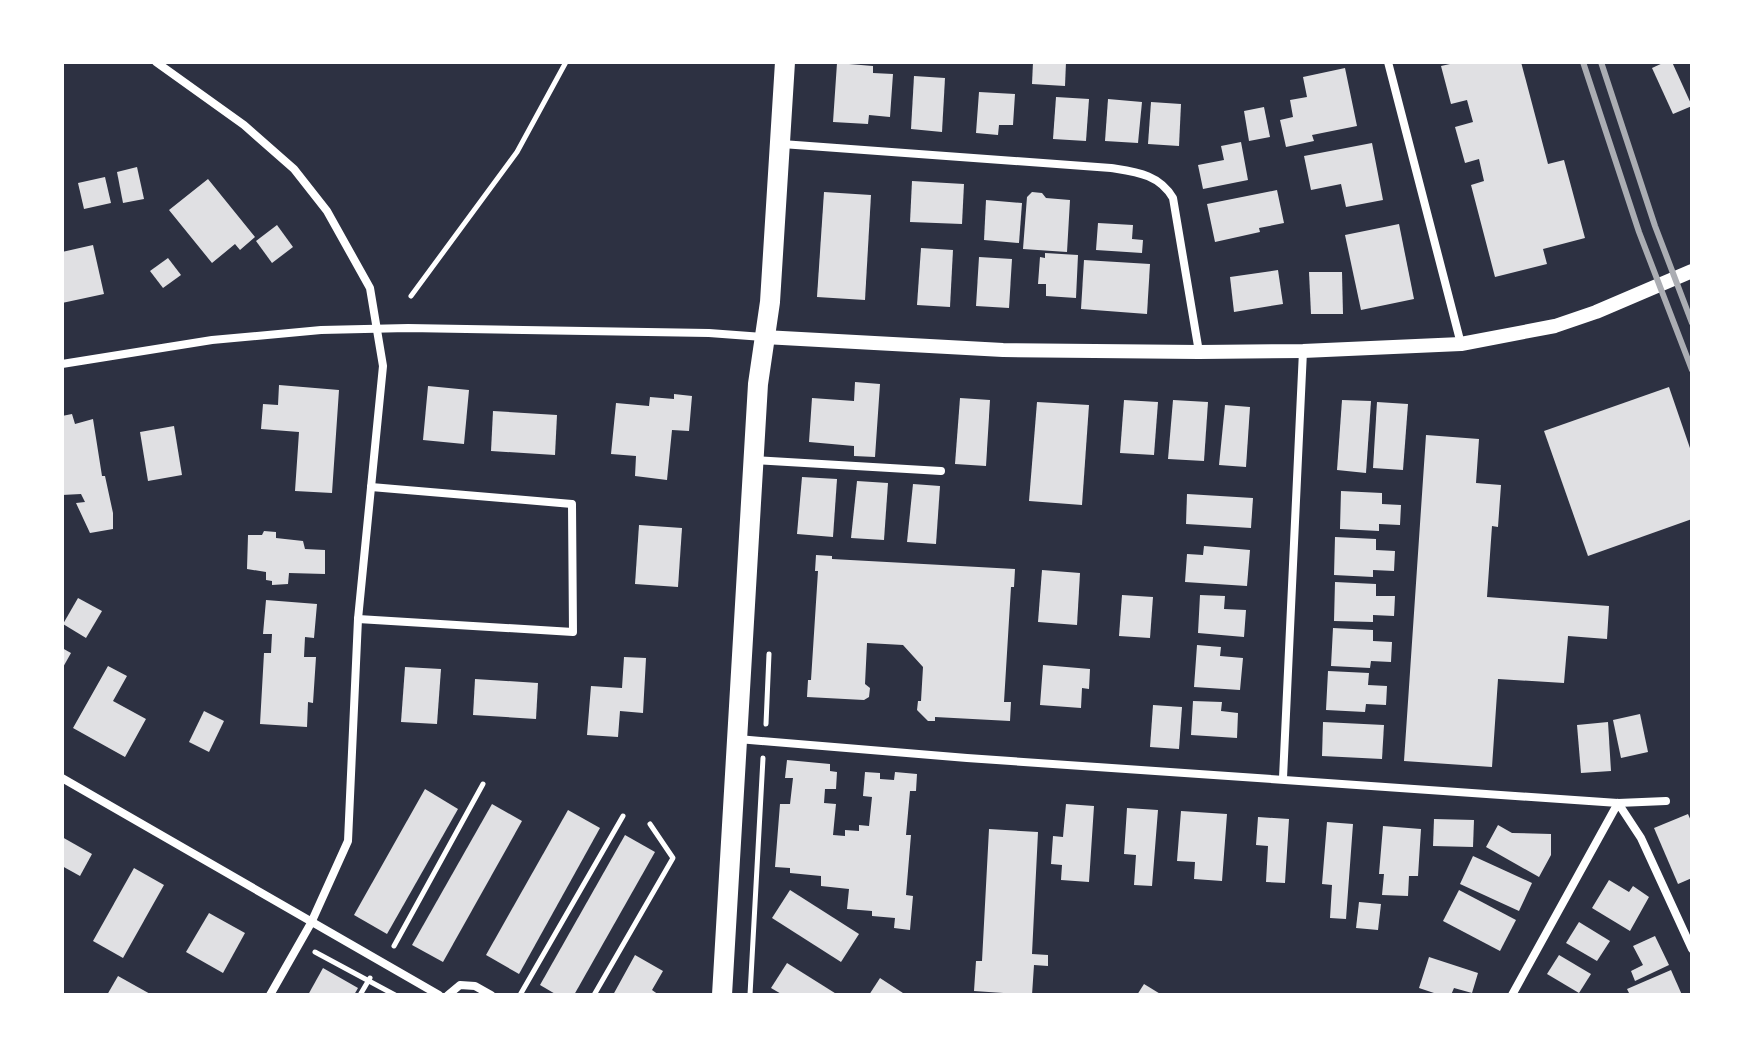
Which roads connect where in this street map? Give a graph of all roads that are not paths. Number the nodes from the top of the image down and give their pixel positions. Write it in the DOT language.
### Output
graph roads {
  1 [pos="156,62"];
  2 [pos="785,62"];
  3 [pos="1388,62"];
  4 [pos="780,144"];
  5 [pos="1692,271"];
  6 [pos="375,330"];
  7 [pos="764,337"];
  8 [pos="1461,344"];
  9 [pos="1303,351"];
  10 [pos="1199,352"];
  11 [pos="62,364"];
  12 [pos="753,459"];
  13 [pos="941,471"];
  14 [pos="371,487"];
  15 [pos="358,619"];
  16 [pos="737,739"];
  17 [pos="62,778"];
  18 [pos="1283,778"];
  19 [pos="1666,801"];
  20 [pos="1618,803"];
  21 [pos="311,923"];
  22 [pos="1692,949"];
  23 [pos="270,995"];
  24 [pos="439,995"];
  25 [pos="448,995"];
  26 [pos="491,995"];
  27 [pos="722,995"];
  28 [pos="1512,995"];
  1 -- 6 [label="street"];
  2 -- 4 [label="main road"];
  3 -- 8 [label="street"];
  4 -- 7 [label="main road"];
  4 -- 10 [label="street"];
  5 -- 8 [label="street"];
  6 -- 7 [label="street"];
  6 -- 11 [label="street"];
  6 -- 14 [label="street"];
  7 -- 10 [label="street"];
  7 -- 12 [label="main road"];
  8 -- 9 [label="street"];
  9 -- 10 [label="street"];
  9 -- 18 [label="street"];
  12 -- 13 [label="street"];
  12 -- 16 [label="main road"];
  14 -- 15 [label="street"];
  14 -- 15 [label="street"];
  15 -- 21 [label="street"];
  16 -- 18 [label="street"];
  16 -- 27 [label="main road"];
  17 -- 21 [label="street"];
  18 -- 20 [label="street"];
  19 -- 20 [label="street"];
  20 -- 22 [label="street"];
  20 -- 28 [label="street"];
  21 -- 23 [label="street"];
  21 -- 24 [label="street"];
  25 -- 26 [label="street"];
}
